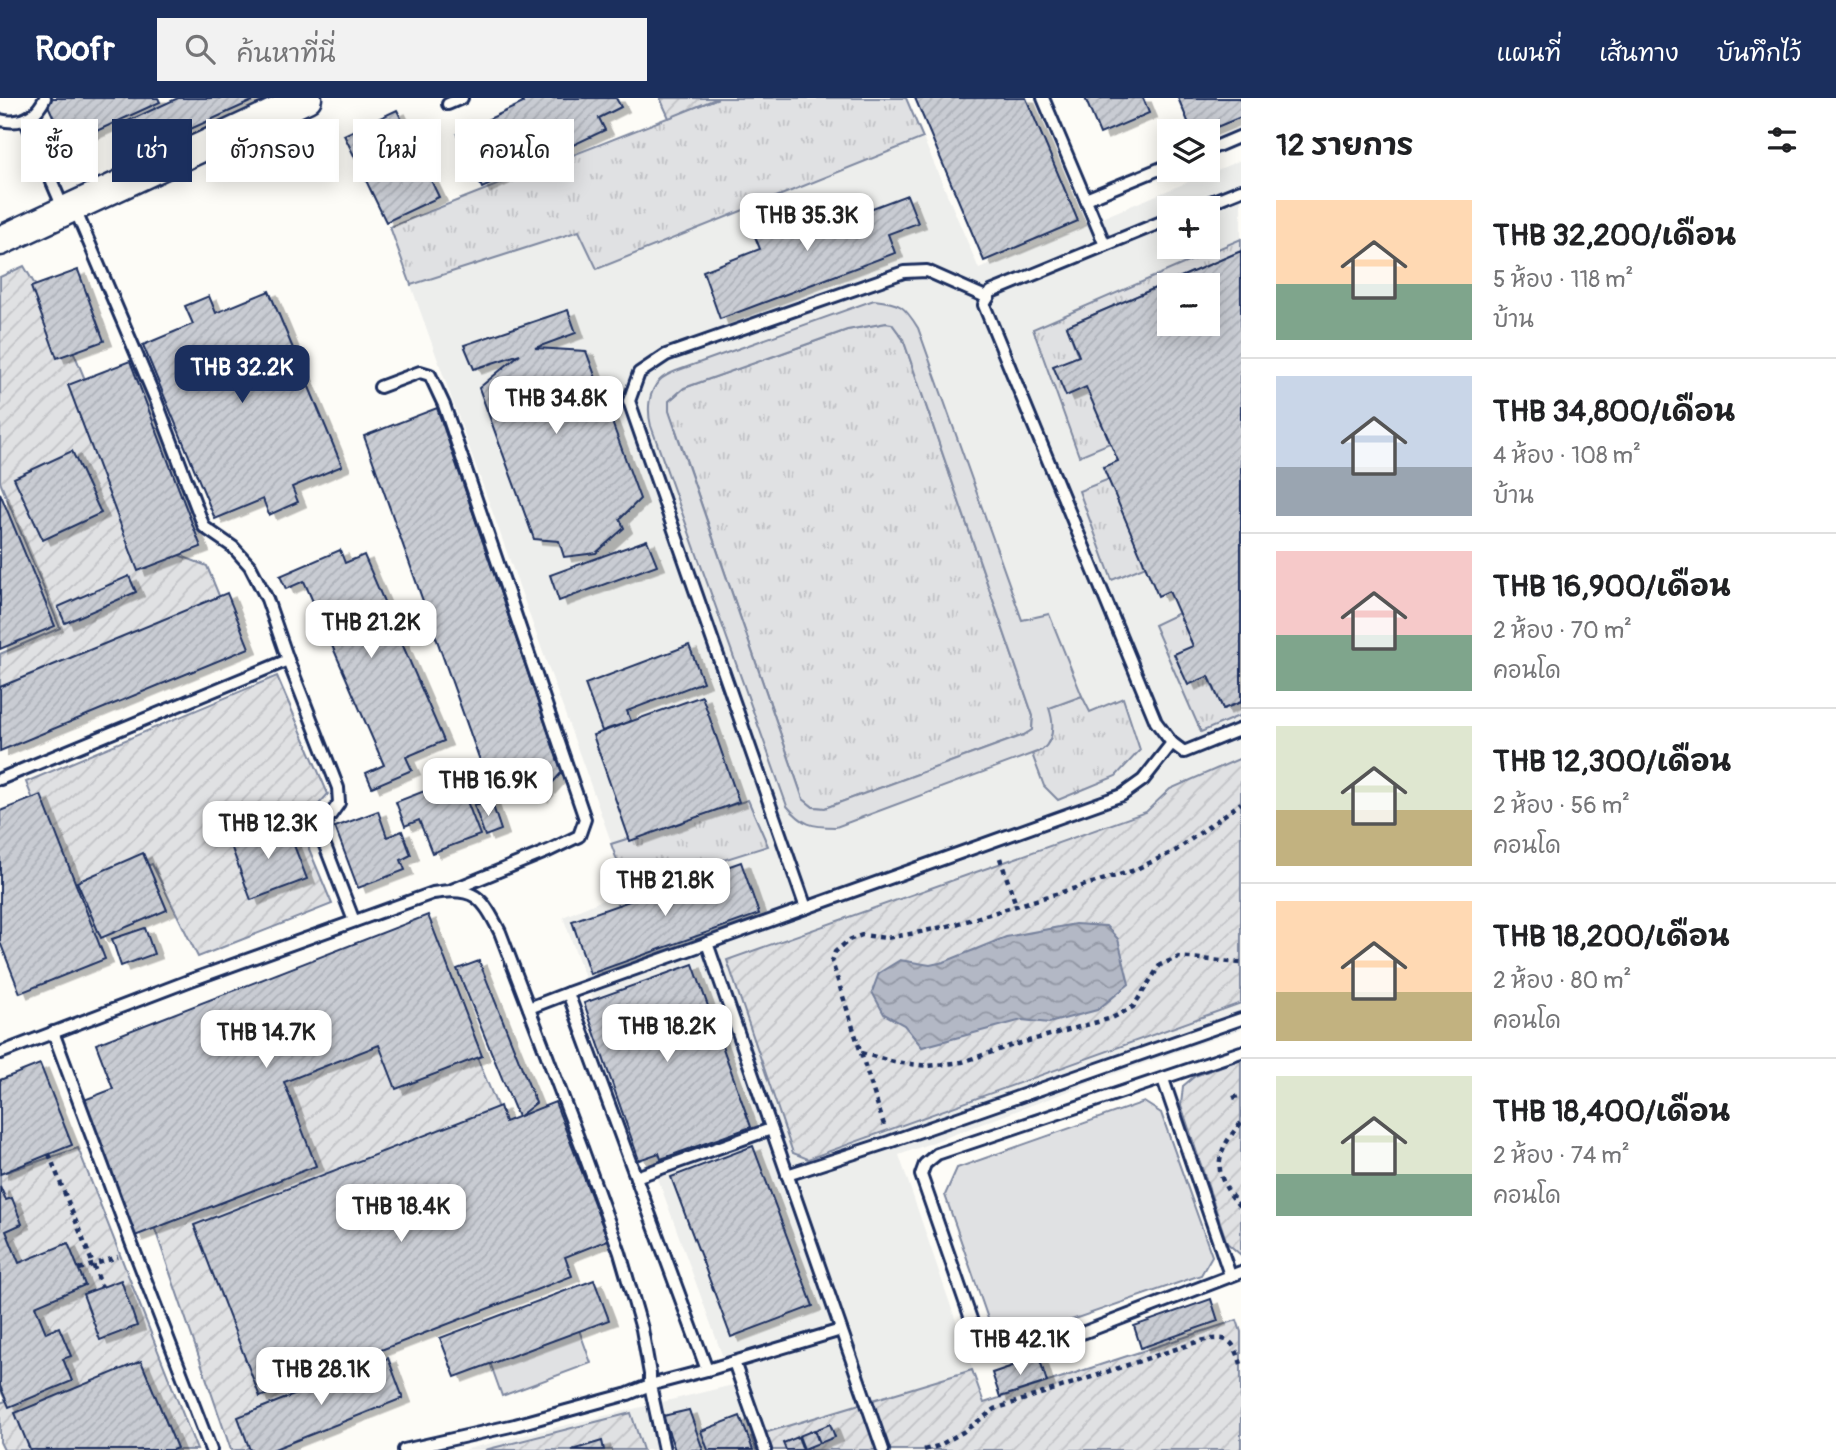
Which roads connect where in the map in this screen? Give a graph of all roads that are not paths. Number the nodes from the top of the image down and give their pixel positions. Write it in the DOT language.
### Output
graph roads {
  1 [pos="45,98"];
  2 [pos="307,98"];
  3 [pos="462,98"];
  4 [pos="1043,98"];
  5 [pos="449,104"];
  6 [pos="26,119"];
  7 [pos="0,120"];
  8 [pos="21,121"];
  9 [pos="1241,136"];
  10 [pos="1220,145"];
  11 [pos="1157,170"];
  12 [pos="56,182"];
  13 [pos="1241,190"];
  14 [pos="1220,198"];
  15 [pos="1086,199"];
  16 [pos="69,209"];
  17 [pos="1157,224"];
  18 [pos="0,241"];
  19 [pos="1105,246"];
  20 [pos="988,298"];
  21 [pos="380,387"];
  22 [pos="288,660"];
  23 [pos="1241,729"];
  24 [pos="1172,743"];
  25 [pos="0,779"];
  26 [pos="452,890"];
  27 [pos="806,908"];
  28 [pos="354,921"];
  29 [pos="707,943"];
  30 [pos="568,993"];
  31 [pos="529,1008"];
  32 [pos="1241,1020"];
  33 [pos="53,1032"];
  34 [pos="1241,1052"];
  35 [pos="0,1053"];
  36 [pos="1163,1079"];
  37 [pos="771,1129"];
  38 [pos="787,1175"];
  39 [pos="636,1177"];
  40 [pos="1236,1273"];
  41 [pos="841,1330"];
  42 [pos="734,1362"];
  43 [pos="707,1370"];
  44 [pos="650,1385"];
  45 [pos="211,1450"];
  46 [pos="404,1450"];
  47 [pos="664,1450"];
  48 [pos="765,1450"];
  49 [pos="883,1450"];
  1 -- 6 [label="lane"];
  2 -- 16 [label="street"];
  3 -- 5 [label="lane"];
  4 -- 15 [label="lane"];
  7 -- 8 [label="lane"];
  9 -- 10 [label="lane"];
  11 -- 15 [label="lane"];
  12 -- 16 [label="lane"];
  13 -- 14 [label="lane"];
  15 -- 19 [label="lane"];
  16 -- 18 [label="street"];
  16 -- 22 [label="lane"];
  17 -- 19 [label="lane"];
  19 -- 20 [label="lane"];
  20 -- 24 [label="lane"];
  20 -- 27 [label="lane"];
  21 -- 26 [label="lane"];
  22 -- 25 [label="lane"];
  22 -- 28 [label="lane"];
  23 -- 24 [label="lane"];
  24 -- 27 [label="lane"];
  26 -- 28 [label="lane"];
  26 -- 31 [label="lane"];
  27 -- 29 [label="lane"];
  28 -- 33 [label="lane"];
  29 -- 30 [label="lane"];
  29 -- 37 [label="lane"];
  30 -- 31 [label="lane"];
  30 -- 39 [label="lane"];
  31 -- 44 [label="lane"];
  32 -- 38 [label="lane"];
  33 -- 35 [label="lane"];
  33 -- 45 [label="lane"];
  34 -- 36 [label="lane"];
  36 -- 40 [label="lane"];
  36 -- 40 [label="lane"];
  37 -- 38 [label="lane"];
  37 -- 39 [label="lane"];
  38 -- 41 [label="lane"];
  39 -- 43 [label="lane"];
  41 -- 42 [label="lane"];
  41 -- 49 [label="lane"];
  42 -- 43 [label="lane"];
  42 -- 48 [label="lane"];
  43 -- 44 [label="lane"];
  44 -- 46 [label="lane"];
  44 -- 47 [label="lane"];
}
